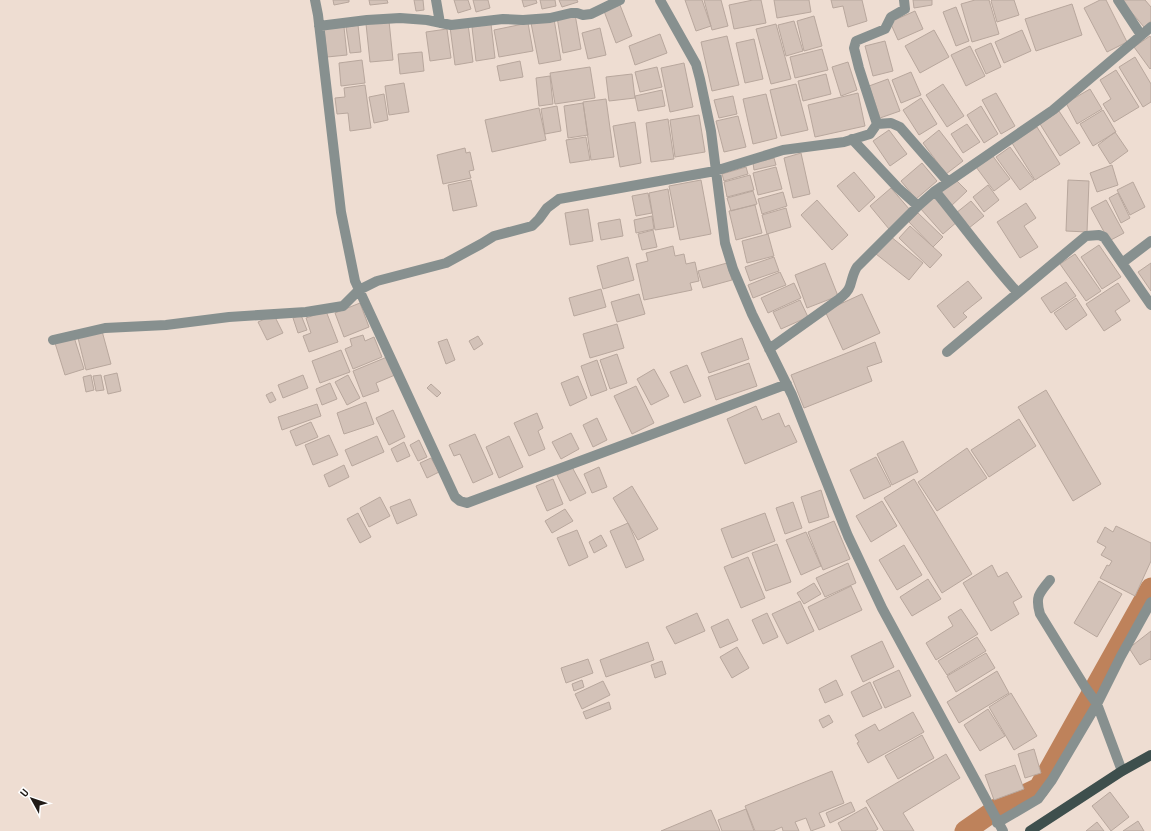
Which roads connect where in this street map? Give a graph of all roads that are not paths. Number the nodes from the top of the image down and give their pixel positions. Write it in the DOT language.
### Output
graph roads {
  1 [pos="315,0"];
  2 [pos="436,0"];
  3 [pos="620,0"];
  4 [pos="660,0"];
  5 [pos="904,0"];
  6 [pos="1118,0"];
  7 [pos="440,23"];
  8 [pos="320,26"];
  9 [pos="1151,27"];
  10 [pos="1141,35"];
  11 [pos="877,124"];
  12 [pos="852,139"];
  13 [pos="715,171"];
  14 [pos="948,182"];
  15 [pos="935,191"];
  16 [pos="918,206"];
  17 [pos="1151,240"];
  18 [pos="1122,263"];
  19 [pos="359,290"];
  20 [pos="1017,292"];
  21 [pos="1151,305"];
  22 [pos="53,340"];
  23 [pos="769,348"];
  24 [pos="947,352"];
  25 [pos="787,384"];
  26 [pos="1050,580"];
  27 [pos="1151,602"];
  28 [pos="1096,702"];
  29 [pos="1151,755"];
  30 [pos="1122,771"];
  31 [pos="998,824"];
  32 [pos="1030,831"];
  1 -- 8 [label="street"];
  2 -- 7 [label="street"];
  3 -- 7 [label="street"];
  4 -- 13 [label="street"];
  5 -- 11 [label="street"];
  6 -- 10 [label="street"];
  7 -- 8 [label="street"];
  8 -- 19 [label="street"];
  9 -- 10 [label="street"];
  10 -- 14 [label="street"];
  11 -- 12 [label="street"];
  11 -- 14 [label="street"];
  12 -- 13 [label="street"];
  12 -- 16 [label="street"];
  13 -- 19 [label="street"];
  13 -- 23 [label="street"];
  14 -- 15 [label="street"];
  15 -- 16 [label="street"];
  15 -- 20 [label="street"];
  16 -- 23 [label="street"];
  17 -- 18 [label="street"];
  18 -- 20 [label="street"];
  18 -- 21 [label="street"];
  19 -- 22 [label="street"];
  19 -- 25 [label="street"];
  20 -- 24 [label="street"];
  23 -- 25 [label="street"];
  25 -- 31 [label="street"];
  26 -- 28 [label="street"];
  27 -- 28 [label="street"];
  28 -- 30 [label="street"];
  28 -- 31 [label="street"];
  29 -- 30 [label="main road"];
  30 -- 32 [label="main road"];
}
